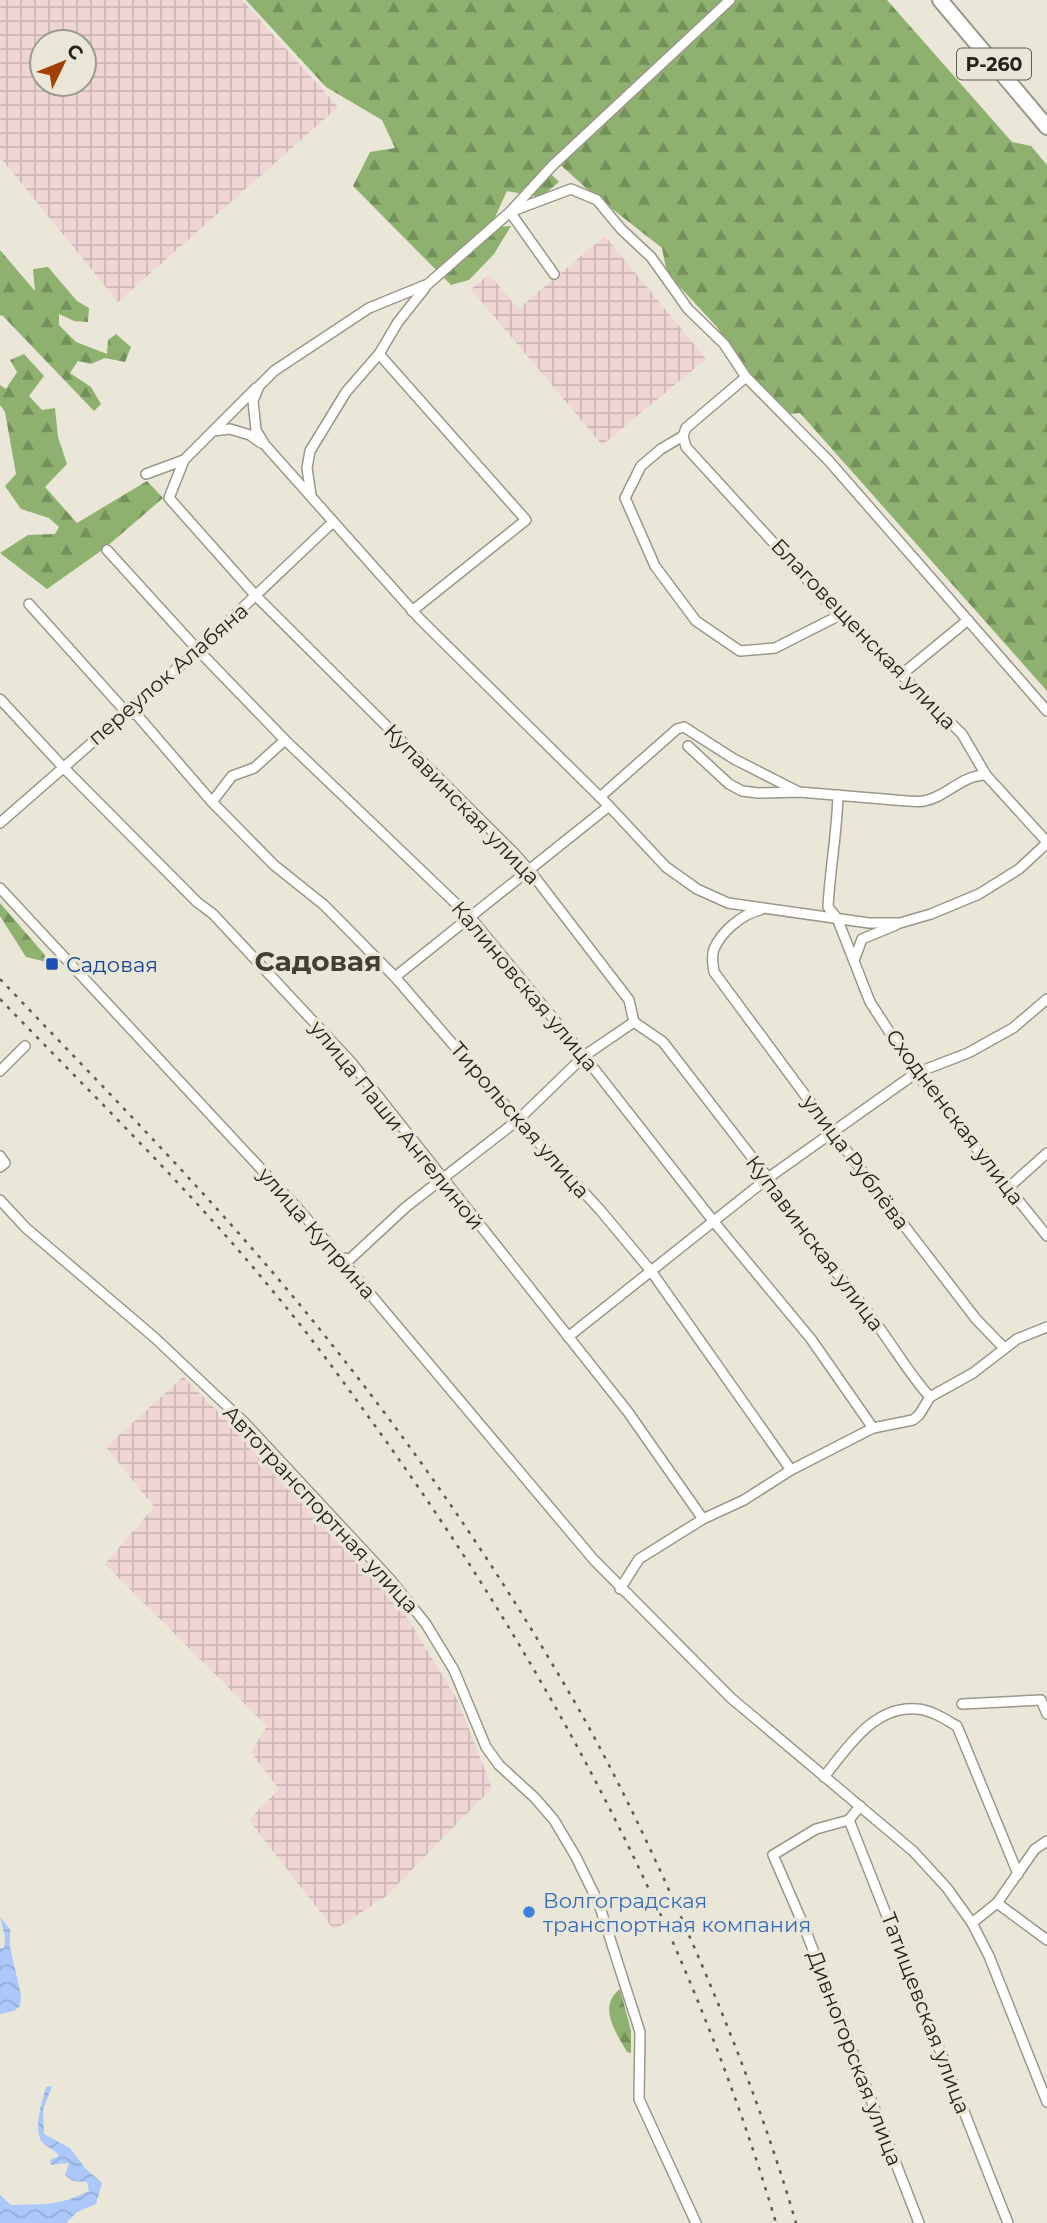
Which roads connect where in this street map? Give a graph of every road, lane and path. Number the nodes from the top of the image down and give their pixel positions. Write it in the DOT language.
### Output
graph roads {
  1 [pos="730,0"];
  2 [pos="940,0"];
  3 [pos="1047,127"];
  4 [pos="510,212"];
  5 [pos="554,274"];
  6 [pos="428,284"];
  7 [pos="379,354"];
  8 [pos="746,377"];
  9 [pos="259,386"];
  10 [pos="213,431"];
  11 [pos="684,432"];
  12 [pos="265,445"];
  13 [pos="184,460"];
  14 [pos="146,474"];
  15 [pos="312,497"];
  16 [pos="333,522"];
  17 [pos="107,550"];
  18 [pos="256,597"];
  19 [pos="29,604"];
  20 [pos="412,611"];
  21 [pos="839,615"];
  22 [pos="968,620"];
  23 [pos="198,650"];
  24 [pos="901,675"];
  25 [pos="0,699"];
  26 [pos="1047,711"];
  27 [pos="126,712"];
  28 [pos="285,740"];
  29 [pos="688,746"];
  30 [pos="63,766"];
  31 [pos="986,775"];
  32 [pos="776,781"];
  33 [pos="799,792"];
  34 [pos="774,793"];
  35 [pos="838,795"];
  36 [pos="600,797"];
  37 [pos="212,802"];
  38 [pos="609,806"];
  39 [pos="0,823"];
  40 [pos="1047,842"];
  41 [pos="530,871"];
  42 [pos="0,888"];
  43 [pos="769,908"];
  44 [pos="471,918"];
  45 [pos="837,918"];
  46 [pos="900,923"];
  47 [pos="855,958"];
  48 [pos="396,976"];
  49 [pos="1047,999"];
  50 [pos="634,1022"];
  51 [pos="25,1046"];
  52 [pos="584,1056"];
  53 [pos="0,1071"];
  54 [pos="916,1073"];
  55 [pos="517,1120"];
  56 [pos="833,1133"];
  57 [pos="1047,1153"];
  58 [pos="0,1156"];
  59 [pos="0,1167"];
  60 [pos="442,1178"];
  61 [pos="768,1178"];
  62 [pos="1008,1188"];
  63 [pos="0,1200"];
  64 [pos="714,1222"];
  65 [pos="1047,1236"];
  66 [pos="341,1258"];
  67 [pos="651,1271"];
  68 [pos="1046,1329"];
  69 [pos="568,1337"];
  70 [pos="1004,1348"];
  71 [pos="930,1397"];
  72 [pos="873,1428"];
  73 [pos="791,1470"];
  74 [pos="703,1519"];
  75 [pos="620,1589"];
  76 [pos="1044,1699"];
  77 [pos="962,1704"];
  78 [pos="1047,1714"];
  79 [pos="824,1777"];
  80 [pos="860,1807"];
  81 [pos="849,1820"];
  82 [pos="1047,1841"];
  83 [pos="1018,1874"];
  84 [pos="997,1903"];
  85 [pos="972,1923"];
  86 [pos="1047,1940"];
  87 [pos="1047,2102"];
  88 [pos="696,2223"];
  89 [pos="919,2223"];
  90 [pos="1008,2223"];
  1 -- 4 [label="street"];
  2 -- 3 [label="highway, Р-260"];
  4 -- 5 [label="street"];
  4 -- 6 [label="street"];
  4 -- 8 [label="street"];
  6 -- 7 [label="street"];
  6 -- 9 [label="street"];
  7 -- 15 [label="street"];
  7 -- 20 [label="street"];
  8 -- 11 [label="street"];
  8 -- 22 [label="street"];
  9 -- 10 [label="street"];
  9 -- 12 [label="street"];
  10 -- 12 [label="street"];
  10 -- 13 [label="street"];
  11 -- 21 [label="street, Благовещенская улица"];
  11 -- 21 [label="street"];
  12 -- 15 [label="street"];
  13 -- 14 [label="street"];
  13 -- 18 [label="street, Купавинская улица"];
  15 -- 16 [label="street"];
  16 -- 18 [label="street, переулок Алабяна"];
  16 -- 20 [label="street"];
  17 -- 23 [label="street, Калиновская улица"];
  18 -- 23 [label="street, переулок Алабяна"];
  18 -- 41 [label="street, Купавинская улица"];
  19 -- 27 [label="street, Тирольская улица"];
  20 -- 36 [label="street"];
  21 -- 24 [label="street, Благовещенская улица"];
  22 -- 24 [label="street"];
  22 -- 26 [label="street"];
  23 -- 27 [label="street, переулок Алабяна"];
  23 -- 28 [label="street, Калиновская улица"];
  24 -- 31 [label="street, Благовещенская улица"];
  25 -- 30 [label="street, улица Паши Ангелиной"];
  27 -- 30 [label="street, переулок Алабяна"];
  27 -- 37 [label="street, Тирольская улица"];
  28 -- 37 [label="street"];
  28 -- 44 [label="street, Калиновская улица"];
  29 -- 34 [label="street"];
  30 -- 39 [label="street, переулок Алабяна"];
  30 -- 60 [label="street, улица Паши Ангелиной"];
  31 -- 35 [label="street"];
  31 -- 40 [label="street, Благовещенская улица"];
  32 -- 33 [label="street"];
  32 -- 34 [label="street"];
  32 -- 36 [label="street"];
  33 -- 34 [label="street"];
  33 -- 35 [label="street"];
  35 -- 45 [label="street, Сходненская улица"];
  36 -- 38 [label="street"];
  37 -- 48 [label="street, Тирольская улица"];
  38 -- 41 [label="street"];
  38 -- 43 [label="street"];
  40 -- 46 [label="street"];
  41 -- 44 [label="street"];
  41 -- 50 [label="street, Купавинская улица"];
  42 -- 66 [label="street, улица Куприна"];
  43 -- 45 [label="street"];
  43 -- 56 [label="street, улица Рублёва"];
  44 -- 48 [label="street"];
  44 -- 52 [label="street, Калиновская улица"];
  45 -- 46 [label="street"];
  45 -- 47 [label="street, Сходненская улица"];
  46 -- 47 [label="street"];
  47 -- 54 [label="street, Сходненская улица"];
  48 -- 55 [label="street, Тирольская улица"];
  49 -- 54 [label="street"];
  50 -- 52 [label="street"];
  50 -- 61 [label="street, Купавинская улица"];
  51 -- 53 [label="street"];
  52 -- 55 [label="street"];
  52 -- 64 [label="street, Калиновская улица"];
  54 -- 56 [label="street"];
  54 -- 62 [label="street, Сходненская улица"];
  55 -- 60 [label="street"];
  55 -- 67 [label="street, Тирольская улица"];
  56 -- 61 [label="street"];
  56 -- 70 [label="street, улица Рублёва"];
  57 -- 62 [label="street"];
  58 -- 59 [label="street"];
  60 -- 66 [label="street"];
  60 -- 69 [label="street, улица Паши Ангелиной"];
  61 -- 64 [label="street"];
  61 -- 71 [label="street, Купавинская улица"];
  62 -- 65 [label="street, Сходненская улица"];
  63 -- 88 [label="street, Автотранспортная улица"];
  64 -- 67 [label="street"];
  64 -- 72 [label="street, Калиновская улица"];
  66 -- 75 [label="street, улица Куприна"];
  67 -- 69 [label="street"];
  67 -- 73 [label="street, Тирольская улица"];
  68 -- 70 [label="street"];
  69 -- 74 [label="street, улица Паши Ангелиной"];
  70 -- 71 [label="street"];
  71 -- 72 [label="street"];
  72 -- 73 [label="street"];
  73 -- 74 [label="street"];
  74 -- 75 [label="street"];
  75 -- 79 [label="street, улица Куприна"];
  76 -- 77 [label="street"];
  76 -- 78 [label="street"];
  79 -- 80 [label="street, улица Куприна"];
  79 -- 83 [label="street"];
  80 -- 81 [label="street"];
  80 -- 85 [label="street, улица Куприна"];
  81 -- 89 [label="street, Дивногорская улица"];
  81 -- 90 [label="street, Татищевская улица"];
  82 -- 83 [label="street"];
  83 -- 84 [label="street"];
  84 -- 85 [label="street"];
  84 -- 86 [label="street"];
  85 -- 87 [label="street, улица Куприна"];
}
